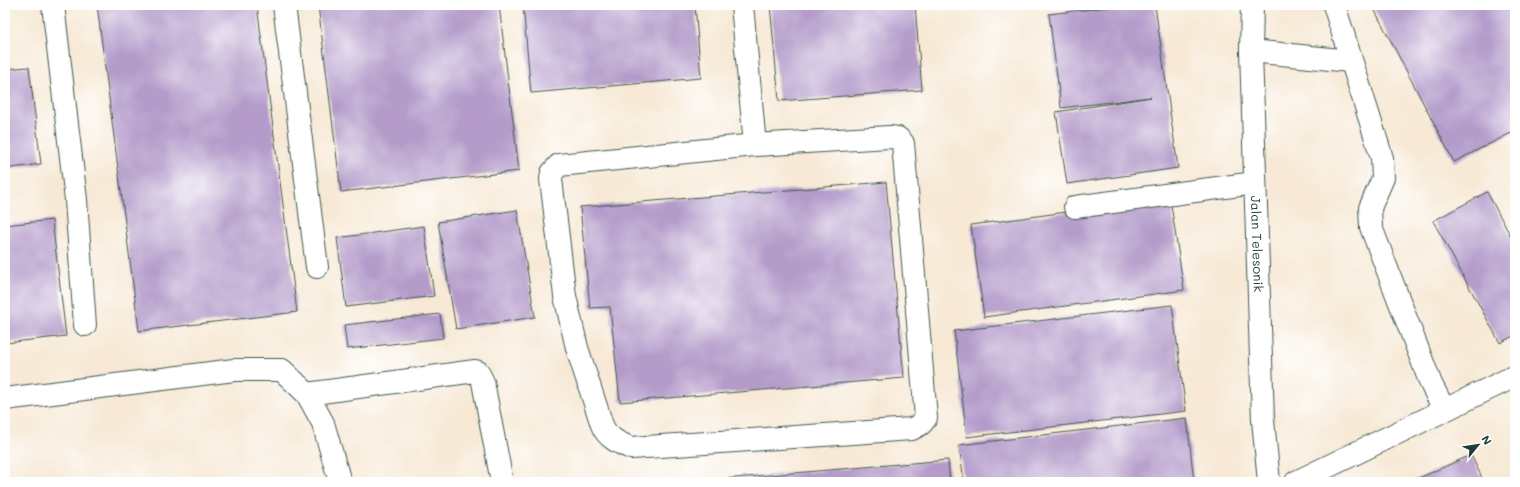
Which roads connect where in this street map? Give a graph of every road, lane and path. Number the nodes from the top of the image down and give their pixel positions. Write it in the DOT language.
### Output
graph roads {
  1 [pos="53,5"];
  2 [pos="284,5"];
  3 [pos="742,5"];
  4 [pos="1252,5"];
  5 [pos="1334,5"];
  6 [pos="1251,51"];
  7 [pos="1350,61"];
  8 [pos="754,145"];
  9 [pos="1255,184"];
  10 [pos="1075,207"];
  11 [pos="317,267"];
  12 [pos="84,325"];
  13 [pos="1515,376"];
  14 [pos="307,394"];
  15 [pos="5,399"];
  16 [pos="1444,409"];
  17 [pos="1266,481"];
  18 [pos="340,482"];
  19 [pos="502,482"];
  20 [pos="1296,482"];
  1 -- 12 [label="street"];
  2 -- 11 [label="street"];
  3 -- 8 [label="street"];
  4 -- 6 [label="street, Jalan Telesonik"];
  5 -- 7 [label="street"];
  6 -- 7 [label="street"];
  6 -- 9 [label="street, Jalan Telesonik"];
  7 -- 16 [label="street"];
  8 -- 8 [label="street"];
  9 -- 10 [label="street"];
  9 -- 17 [label="street, Jalan Telesonik"];
  13 -- 16 [label="street"];
  14 -- 15 [label="street"];
  14 -- 18 [label="street"];
  14 -- 19 [label="street"];
  16 -- 20 [label="street"];
}
